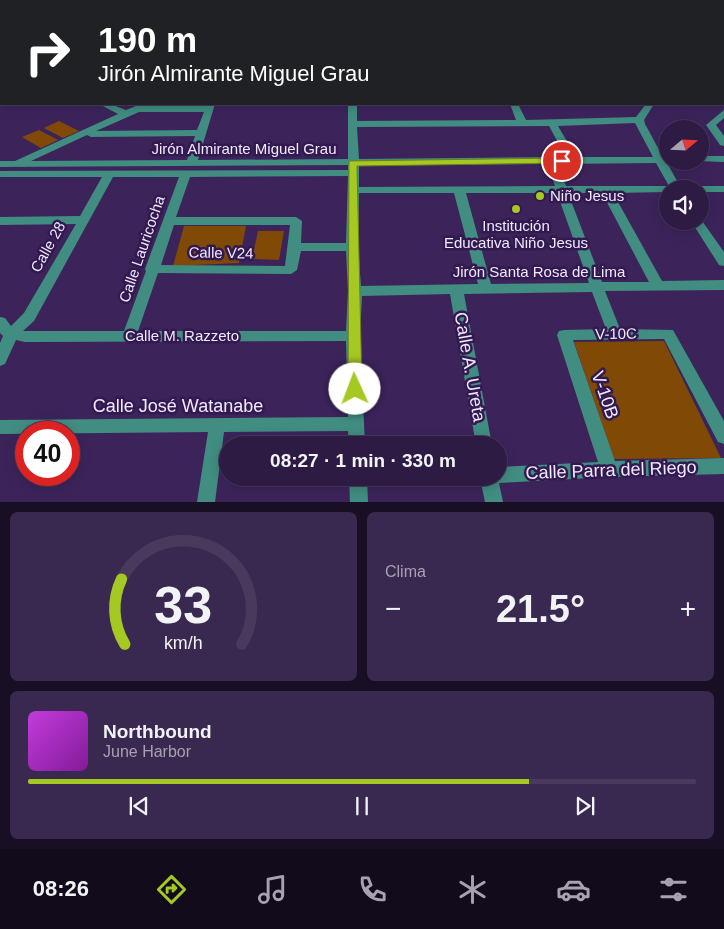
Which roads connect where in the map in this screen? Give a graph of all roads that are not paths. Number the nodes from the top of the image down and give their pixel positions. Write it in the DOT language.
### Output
graph roads {
  1 [pos="105,105"];
  2 [pos="146,105"];
  3 [pos="352,105"];
  4 [pos="514,105"];
  5 [pos="649,105"];
  6 [pos="210,107"];
  7 [pos="137,109"];
  8 [pos="127,114"];
  9 [pos="722,116"];
  10 [pos="639,120"];
  11 [pos="522,123"];
  12 [pos="552,123"];
  13 [pos="352,124"];
  14 [pos="201,133"];
  15 [pos="86,134"];
  16 [pos="724,143"];
  17 [pos="659,152"];
  18 [pos="709,159"];
  19 [pos="724,159"];
  20 [pos="659,160"];
  21 [pos="551,161"];
  22 [pos="572,161"];
  23 [pos="0,164"];
  24 [pos="15,164"];
  25 [pos="188,168"];
  26 [pos="352,168"];
  27 [pos="110,173"];
  28 [pos="0,174"];
  29 [pos="561,188"];
  30 [pos="605,188"];
  31 [pos="659,188"];
  32 [pos="460,189"];
  33 [pos="709,189"];
  34 [pos="724,189"];
  35 [pos="354,190"];
  36 [pos="82,220"];
  37 [pos="0,221"];
  38 [pos="168,221"];
  39 [pos="703,230"];
  40 [pos="295,247"];
  41 [pos="352,247"];
  42 [pos="724,262"];
  43 [pos="151,269"];
  44 [pos="724,285"];
  45 [pos="658,287"];
  46 [pos="456,288"];
  47 [pos="596,288"];
  48 [pos="486,289"];
  49 [pos="355,290"];
  50 [pos="0,322"];
  51 [pos="614,333"];
  52 [pos="11,334"];
  53 [pos="564,335"];
  54 [pos="353,336"];
  55 [pos="129,337"];
  56 [pos="0,360"];
  57 [pos="356,424"];
  58 [pos="216,426"];
  59 [pos="0,427"];
  60 [pos="356,436"];
  61 [pos="482,436"];
  62 [pos="724,437"];
  63 [pos="724,466"];
  64 [pos="609,469"];
  65 [pos="507,475"];
  66 [pos="358,486"];
  67 [pos="491,486"];
  68 [pos="206,502"];
  69 [pos="359,502"];
  70 [pos="494,502"];
  1 -- 8 [label="street"];
  2 -- 7 [label="street"];
  3 -- 13 [label="street"];
  4 -- 11 [label="street"];
  5 -- 10 [label="street"];
  6 -- 7 [label="street"];
  6 -- 14 [label="street, Calle Lauricocha"];
  7 -- 8 [label="street"];
  8 -- 15 [label="street"];
  9 -- 16 [label="street"];
  10 -- 12 [label="street"];
  10 -- 17 [label="street"];
  11 -- 12 [label="street"];
  11 -- 13 [label="street"];
  12 -- 22 [label="street"];
  13 -- 26 [label="street"];
  14 -- 15 [label="street"];
  14 -- 25 [label="street, Calle Lauricocha"];
  15 -- 24 [label="street"];
  18 -- 19 [label="street"];
  20 -- 22 [label="street, Jirón Almirante Miguel Grau"];
  21 -- 22 [label="street, Jirón Almirante Miguel Grau"];
  21 -- 26 [label="street, Jirón Almirante Miguel Grau"];
  21 -- 29 [label="street"];
  23 -- 24 [label="street, Jirón Almirante Miguel Grau"];
  24 -- 25 [label="street, Jirón Almirante Miguel Grau"];
  25 -- 26 [label="street, Jirón Almirante Miguel Grau"];
  25 -- 27 [label="street, Jirón Almirante Miguel Grau"];
  25 -- 38 [label="street, Calle Lauricocha"];
  26 -- 35 [label="street"];
  27 -- 28 [label="street, Jirón Almirante Miguel Grau"];
  27 -- 36 [label="street, Calle 28"];
  29 -- 30 [label="street"];
  29 -- 32 [label="street"];
  29 -- 47 [label="street"];
  30 -- 31 [label="street"];
  30 -- 45 [label="street"];
  32 -- 35 [label="street"];
  32 -- 48 [label="street"];
  33 -- 34 [label="street"];
  35 -- 41 [label="street"];
  36 -- 37 [label="street"];
  36 -- 52 [label="street, Calle 28"];
  38 -- 40 [label="street"];
  38 -- 43 [label="street, Calle Lauricocha"];
  39 -- 42 [label="street"];
  40 -- 41 [label="street"];
  40 -- 43 [label="street, Calle V24"];
  41 -- 49 [label="street"];
  43 -- 55 [label="street, Calle Lauricocha"];
  44 -- 45 [label="street, Jirón Santa Rosa de Lima"];
  45 -- 47 [label="street, Jirón Santa Rosa de Lima"];
  46 -- 48 [label="street, Jirón Santa Rosa de Lima"];
  46 -- 49 [label="street, Jirón Santa Rosa de Lima"];
  46 -- 61 [label="street, Calle A. Ureta"];
  47 -- 48 [label="street, Jirón Santa Rosa de Lima"];
  47 -- 51 [label="street"];
  49 -- 54 [label="street"];
  50 -- 52 [label="street"];
  51 -- 53 [label="street, V-10C"];
  51 -- 62 [label="street, V-10C"];
  52 -- 55 [label="street, Calle M. Razzeto"];
  52 -- 56 [label="street"];
  53 -- 64 [label="street, V-10B"];
  54 -- 55 [label="street, Calle M. Razzeto"];
  54 -- 57 [label="street"];
  57 -- 58 [label="street, Calle José Watanabe"];
  57 -- 60 [label="street"];
  58 -- 59 [label="street, Calle José Watanabe"];
  58 -- 68 [label="street"];
  63 -- 64 [label="street, Calle Parra del Riego"];
  64 -- 65 [label="street, Calle Parra del Riego"];
  66 -- 69 [label="street"];
  67 -- 70 [label="street"];
}
